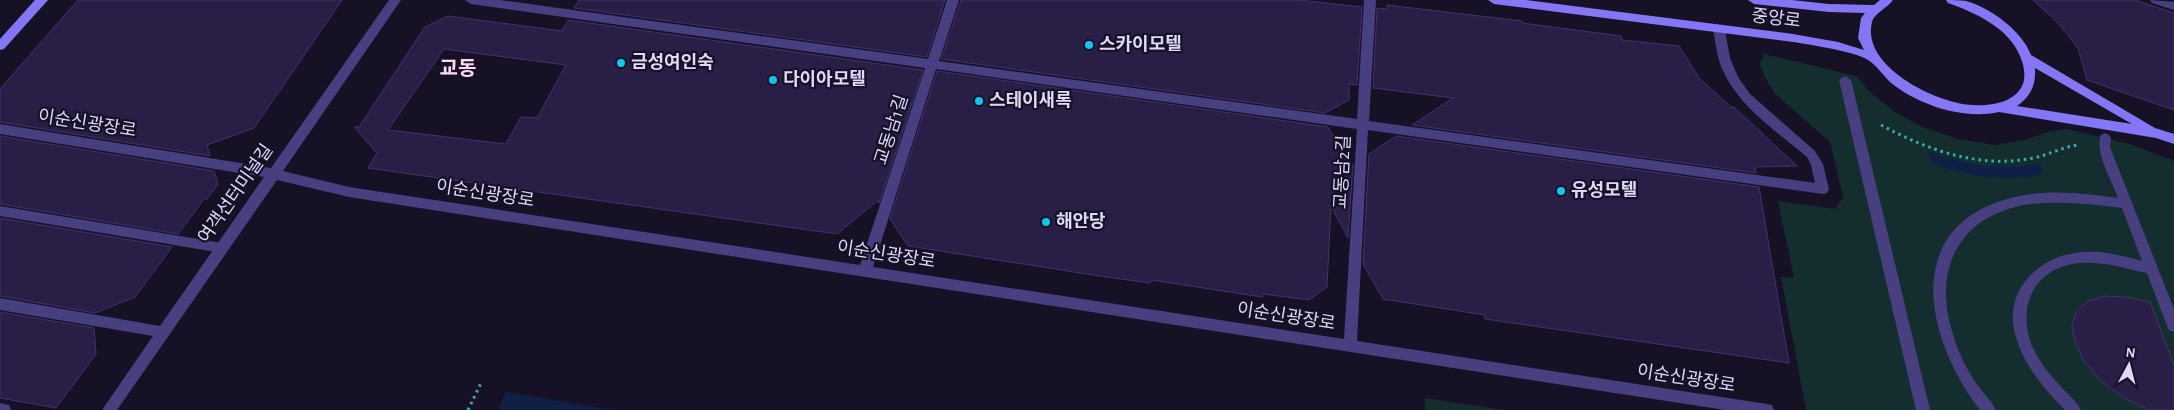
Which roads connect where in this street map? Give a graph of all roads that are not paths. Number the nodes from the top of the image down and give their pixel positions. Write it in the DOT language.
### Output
graph roads {
  1 [pos="42,0"];
  2 [pos="395,0"];
  3 [pos="471,0"];
  4 [pos="953,0"];
  5 [pos="1370,0"];
  6 [pos="1494,0"];
  7 [pos="1754,0"];
  8 [pos="1887,0"];
  9 [pos="1952,0"];
  10 [pos="2156,0"];
  11 [pos="1980,6"];
  12 [pos="2174,6"];
  13 [pos="1873,9"];
  14 [pos="1718,30"];
  15 [pos="0,46"];
  16 [pos="1873,57"];
  17 [pos="2027,58"];
  18 [pos="932,64"];
  19 [pos="1845,80"];
  20 [pos="2001,108"];
  21 [pos="1363,125"];
  22 [pos="0,129"];
  23 [pos="2157,133"];
  24 [pos="2105,138"];
  25 [pos="2174,139"];
  26 [pos="274,174"];
  27 [pos="2127,204"];
  28 [pos="0,211"];
  29 [pos="222,248"];
  30 [pos="2152,269"];
  31 [pos="864,271"];
  32 [pos="0,304"];
  33 [pos="2174,326"];
  34 [pos="163,332"];
  35 [pos="1350,346"];
  36 [pos="0,409"];
  37 [pos="4,410"];
  38 [pos="109,410"];
  39 [pos="1768,410"];
  40 [pos="1923,410"];
  41 [pos="1989,410"];
  42 [pos="2074,410"];
  1 -- 15 [label="street"];
  2 -- 26 [label="street, 여객선터미널길"];
  3 -- 18 [label="street"];
  4 -- 18 [label="street, 교동남1길"];
  5 -- 21 [label="street, 교동남2길"];
  6 -- 14 [label="street, 중앙로"];
  7 -- 13 [label="street"];
  8 -- 13 [label="street"];
  9 -- 11 [label="street, 중앙로"];
  10 -- 12 [label="street"];
  11 -- 17 [label="street, 중앙로"];
  13 -- 16 [label="street, 중앙로"];
  14 -- 16 [label="street, 중앙로"];
  14 -- 21 [label="street"];
  16 -- 20 [label="street, 중앙로"];
  17 -- 20 [label="street, 중앙로"];
  17 -- 23 [label="street"];
  18 -- 21 [label="street"];
  18 -- 31 [label="street, 교동남1길"];
  19 -- 40 [label="street"];
  20 -- 23 [label="street"];
  21 -- 35 [label="street, 교동남2길"];
  22 -- 26 [label="street, 이순신광장로"];
  23 -- 25 [label="street"];
  24 -- 27 [label="street"];
  26 -- 29 [label="street, 여객선터미널길"];
  26 -- 31 [label="street, 이순신광장로"];
  27 -- 30 [label="street"];
  27 -- 41 [label="street"];
  28 -- 29 [label="street"];
  29 -- 34 [label="street, 여객선터미널길"];
  30 -- 33 [label="street"];
  30 -- 42 [label="street"];
  31 -- 35 [label="street, 이순신광장로"];
  32 -- 34 [label="street"];
  34 -- 38 [label="street, 여객선터미널길"];
  35 -- 39 [label="street, 이순신광장로"];
  36 -- 37 [label="street"];
}
